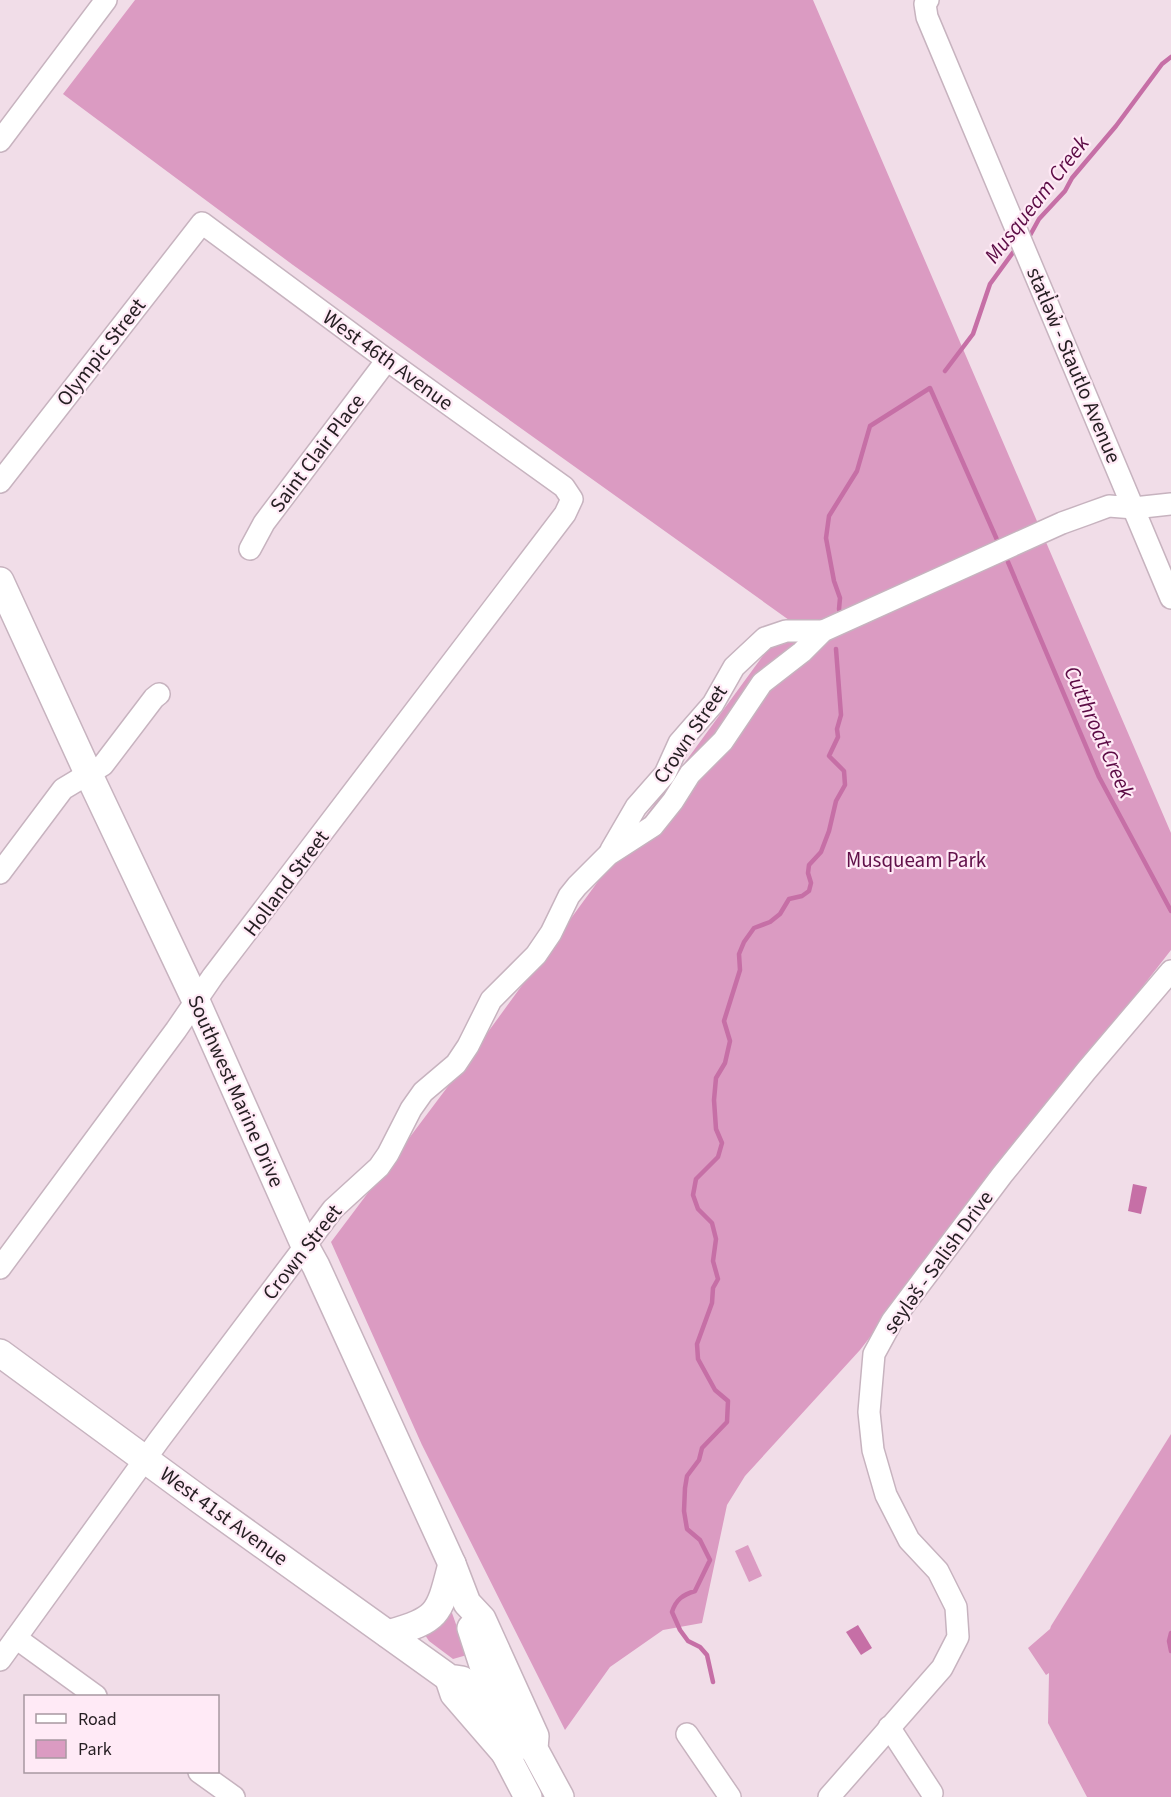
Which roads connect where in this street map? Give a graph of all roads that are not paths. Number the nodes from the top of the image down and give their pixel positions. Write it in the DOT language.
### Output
graph roads {
  1 [pos="106,0"];
  2 [pos="928,0"];
  3 [pos="0,141"];
  4 [pos="202,223"];
  5 [pos="387,360"];
  6 [pos="0,482"];
  7 [pos="572,499"];
  8 [pos="1171,504"];
  9 [pos="1134,508"];
  10 [pos="250,549"];
  11 [pos="0,581"];
  12 [pos="1171,598"];
  13 [pos="823,632"];
  14 [pos="159,694"];
  15 [pos="89,775"];
  16 [pos="608,855"];
  17 [pos="0,873"];
  18 [pos="1171,971"];
  19 [pos="196,1000"];
  20 [pos="305,1246"];
  21 [pos="0,1268"];
  22 [pos="0,1353"];
  23 [pos="145,1459"];
  24 [pos="452,1564"];
  25 [pos="467,1603"];
  26 [pos="388,1634"];
  27 [pos="16,1638"];
  28 [pos="0,1660"];
  29 [pos="449,1678"];
  30 [pos="95,1695"];
  31 [pos="498,1710"];
  32 [pos="889,1727"];
  33 [pos="687,1734"];
  34 [pos="534,1749"];
  35 [pos="505,1753"];
  36 [pos="200,1773"];
  37 [pos="932,1792"];
  38 [pos="234,1797"];
  39 [pos="528,1797"];
  40 [pos="560,1797"];
  41 [pos="730,1797"];
  42 [pos="829,1797"];
  1 -- 3 [label="street"];
  2 -- 9 [label="street, statl̓əw̓ - Stautlo Avenue"];
  4 -- 5 [label="street, West 46th Avenue"];
  4 -- 6 [label="street, Olympic Street"];
  5 -- 7 [label="street, West 46th Avenue"];
  5 -- 10 [label="street, Saint Clair Place"];
  7 -- 19 [label="street, Holland Street"];
  8 -- 9 [label="street, Crown Street"];
  9 -- 12 [label="street, statl̓əw̓ - Stautlo Avenue"];
  9 -- 13 [label="street, Crown Street"];
  11 -- 15 [label="main road, Southwest Marine Drive"];
  13 -- 16 [label="street, Crown Street"];
  13 -- 16 [label="street, Crown Street"];
  14 -- 15 [label="street"];
  15 -- 17 [label="street"];
  15 -- 19 [label="main road, Southwest Marine Drive"];
  16 -- 20 [label="street, Crown Street"];
  18 -- 32 [label="street, seyləš - Salish Drive"];
  19 -- 20 [label="main road, Southwest Marine Drive"];
  19 -- 21 [label="street, Holland Street"];
  20 -- 23 [label="street, Crown Street"];
  20 -- 24 [label="main road, Southwest Marine Drive"];
  22 -- 23 [label="main road, West 41st Avenue"];
  23 -- 26 [label="main road, West 41st Avenue"];
  23 -- 27 [label="street, Crown Street"];
  24 -- 25 [label="main road, Southwest Marine Drive"];
  24 -- 26 [label="main road"];
  25 -- 31 [label="main road, Southwest Marine Drive"];
  25 -- 34 [label="main road, Southwest Marine Drive"];
  26 -- 29 [label="main road, West 41st Avenue"];
  27 -- 28 [label="street, Crown Street"];
  27 -- 30 [label="street"];
  29 -- 31 [label="main road, West 41st Avenue"];
  29 -- 35 [label="main road, West 41st Avenue"];
  31 -- 34 [label="main road, West 41st Avenue"];
  31 -- 35 [label="main road, Southwest Marine Drive"];
  32 -- 37 [label="street"];
  32 -- 42 [label="street, seyləš - Salish Drive"];
  33 -- 41 [label="street"];
  34 -- 40 [label="main road, Southwest Marine Drive"];
  35 -- 39 [label="main road, Southwest Marine Drive"];
  36 -- 38 [label="street"];
}
